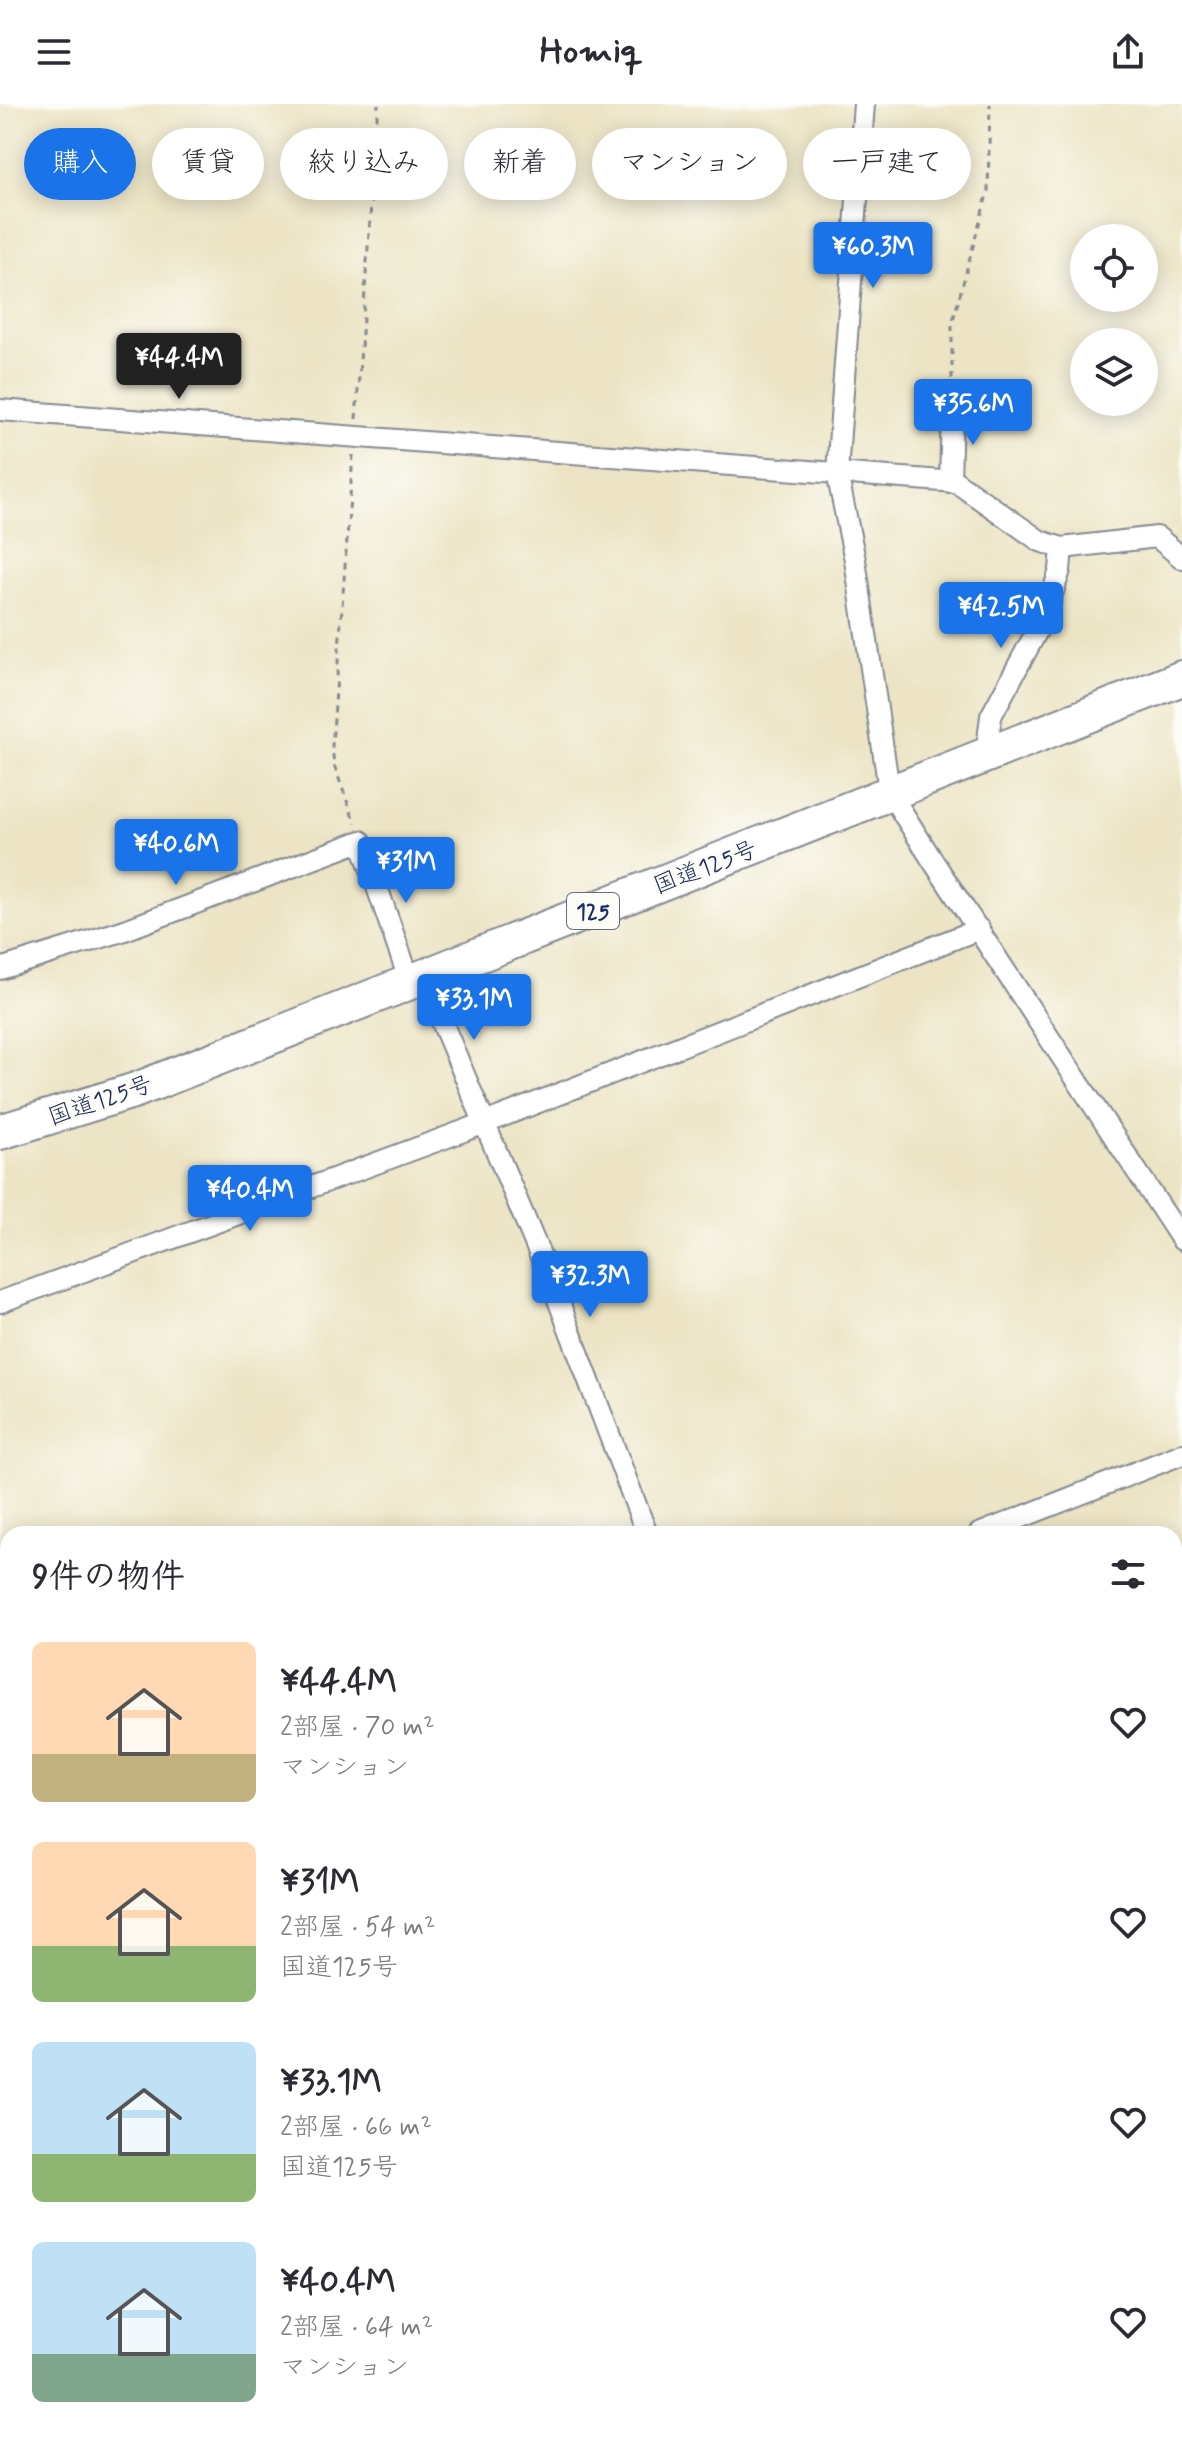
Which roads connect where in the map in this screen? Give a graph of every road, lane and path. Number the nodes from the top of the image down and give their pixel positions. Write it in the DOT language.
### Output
graph roads {
  1 [pos="378,104"];
  2 [pos="864,104"];
  3 [pos="990,104"];
  4 [pos="0,410"];
  5 [pos="952,411"];
  6 [pos="355,436"];
  7 [pos="837,473"];
  8 [pos="950,482"];
  9 [pos="1062,548"];
  10 [pos="1182,558"];
  11 [pos="1182,678"];
  12 [pos="986,756"];
  13 [pos="892,794"];
  14 [pos="361,841"];
  15 [pos="979,929"];
  16 [pos="0,969"];
  17 [pos="416,979"];
  18 [pos="485,1123"];
  19 [pos="0,1132"];
  20 [pos="1182,1240"];
  21 [pos="0,1302"];
  22 [pos="1182,1454"];
  23 [pos="644,1526"];
  24 [pos="999,1526"];
  1 -- 6 [label="path"];
  2 -- 7 [label="street"];
  3 -- 5 [label="path"];
  4 -- 6 [label="street"];
  5 -- 8 [label="street"];
  6 -- 7 [label="street"];
  6 -- 14 [label="path"];
  7 -- 8 [label="street"];
  7 -- 13 [label="street"];
  8 -- 9 [label="street"];
  9 -- 10 [label="street"];
  9 -- 12 [label="street"];
  11 -- 12 [label="highway, 国道125号 / 125"];
  12 -- 13 [label="highway, 国道125号 / 125"];
  13 -- 15 [label="street"];
  13 -- 17 [label="highway, 国道125号 / 125"];
  14 -- 16 [label="street"];
  14 -- 17 [label="street"];
  15 -- 18 [label="street"];
  15 -- 20 [label="street"];
  17 -- 18 [label="street"];
  17 -- 19 [label="highway, 国道125号 / 125"];
  18 -- 21 [label="street"];
  18 -- 23 [label="street"];
  22 -- 24 [label="street"];
}
